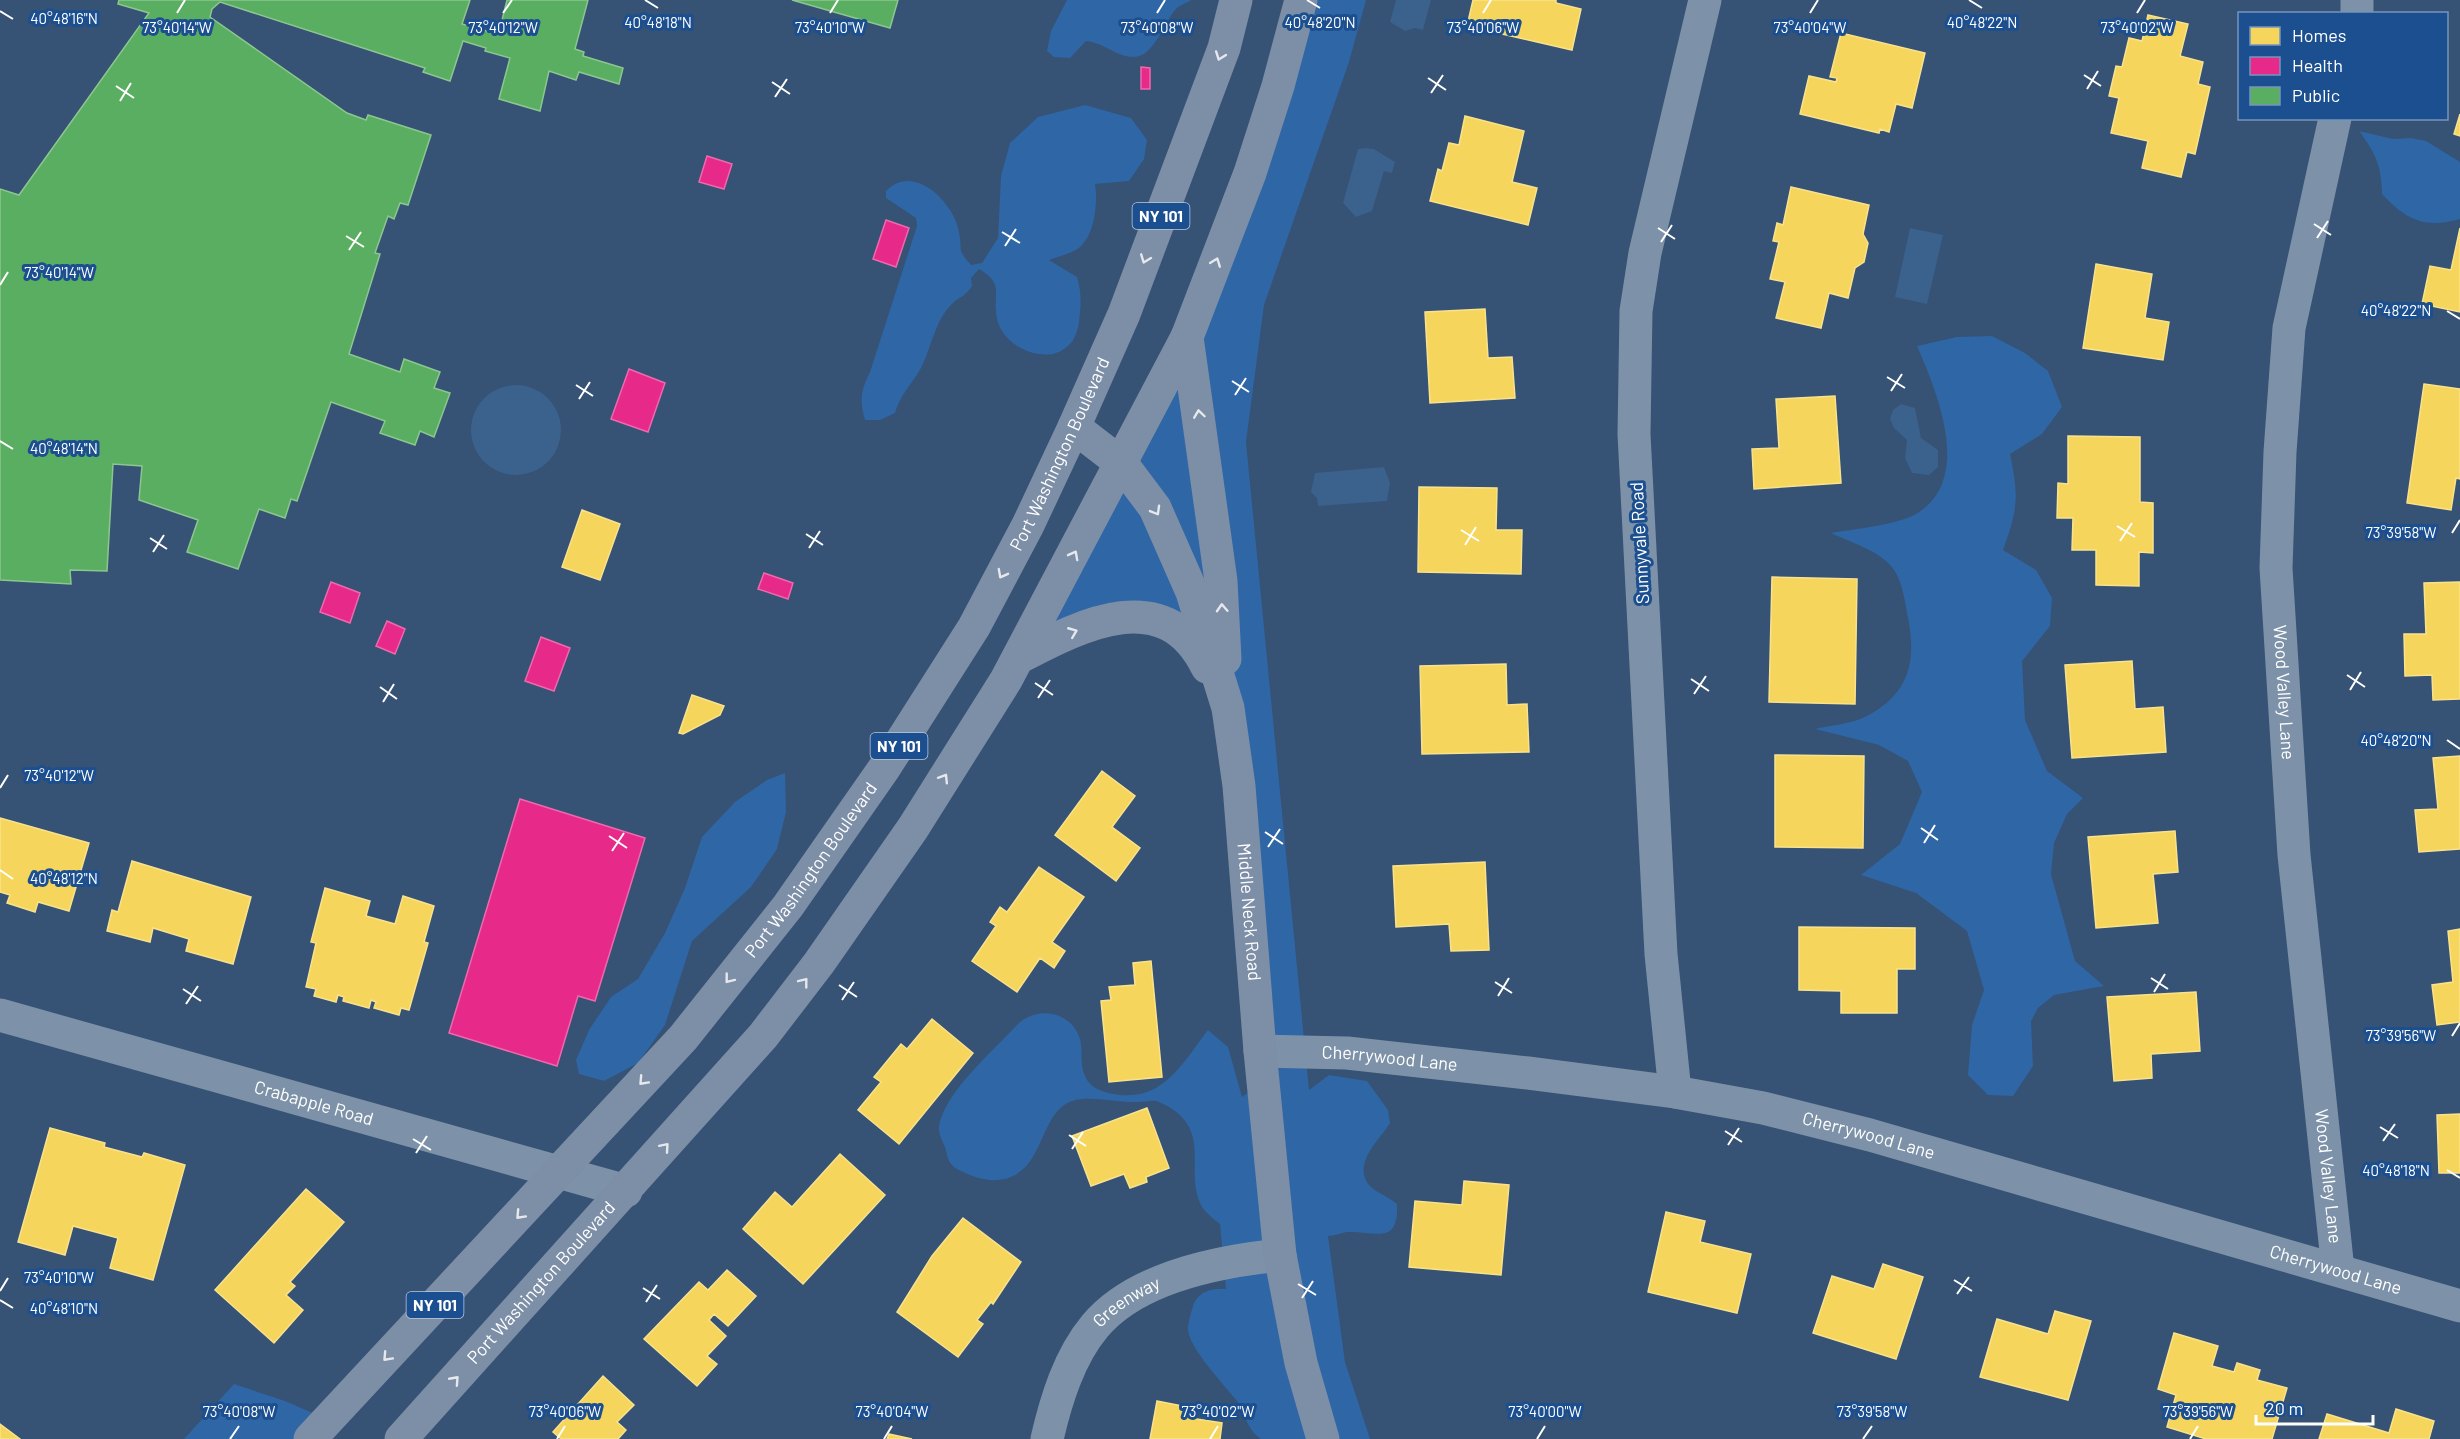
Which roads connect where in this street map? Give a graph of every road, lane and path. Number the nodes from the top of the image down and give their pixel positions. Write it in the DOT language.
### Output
graph roads {
  1 [pos="1236,0"];
  2 [pos="1300,0"];
  3 [pos="1705,0"];
  4 [pos="2335,120"];
  5 [pos="1187,336"];
  6 [pos="1074,428"];
  7 [pos="1122,464"];
  8 [pos="1020,657"];
  9 [pos="1228,708"];
  10 [pos="0,1015"];
  11 [pos="1260,1051"];
  12 [pos="1675,1092"];
  13 [pos="560,1172"];
  14 [pos="626,1191"];
  15 [pos="1280,1255"];
  16 [pos="2338,1270"];
  17 [pos="2460,1306"];
  18 [pos="310,1439"];
  19 [pos="401,1439"];
  20 [pos="1047,1439"];
  21 [pos="1323,1439"];
  1 -- 6 [label="main road, Port Washington Boulevard / NY 101, one-way"];
  5 -- 2 [label="main road, Port Washington Boulevard / NY 101, one-way"];
  3 -- 12 [label="street, Sunnyvale Road"];
  4 -- 16 [label="street, Wood Valley Lane"];
  5 -- 7 [label="main road, Port Washington Boulevard / NY 101"];
  9 -- 5 [label="main road, one-way"];
  6 -- 7 [label="main road, Middle Neck Road"];
  6 -- 13 [label="main road, Port Washington Boulevard / NY 101, one-way"];
  8 -- 7 [label="main road, Port Washington Boulevard / NY 101, one-way"];
  7 -- 9 [label="main road, Middle Neck Road, one-way"];
  8 -- 9 [label="main road, one-way"];
  14 -- 8 [label="main road, Port Washington Boulevard / NY 101, one-way"];
  9 -- 11 [label="main road, Middle Neck Road"];
  10 -- 13 [label="street, Crabapple Road"];
  11 -- 12 [label="street, Cherrywood Lane"];
  11 -- 15 [label="main road, Middle Neck Road"];
  12 -- 16 [label="street, Cherrywood Lane"];
  13 -- 14 [label="street, Crabapple Road"];
  13 -- 18 [label="main road, Port Washington Boulevard / NY 101, one-way"];
  19 -- 14 [label="main road, Port Washington Boulevard / NY 101, one-way"];
  15 -- 20 [label="street, Greenway"];
  15 -- 21 [label="main road, Middle Neck Road"];
  16 -- 17 [label="street, Cherrywood Lane"];
}
